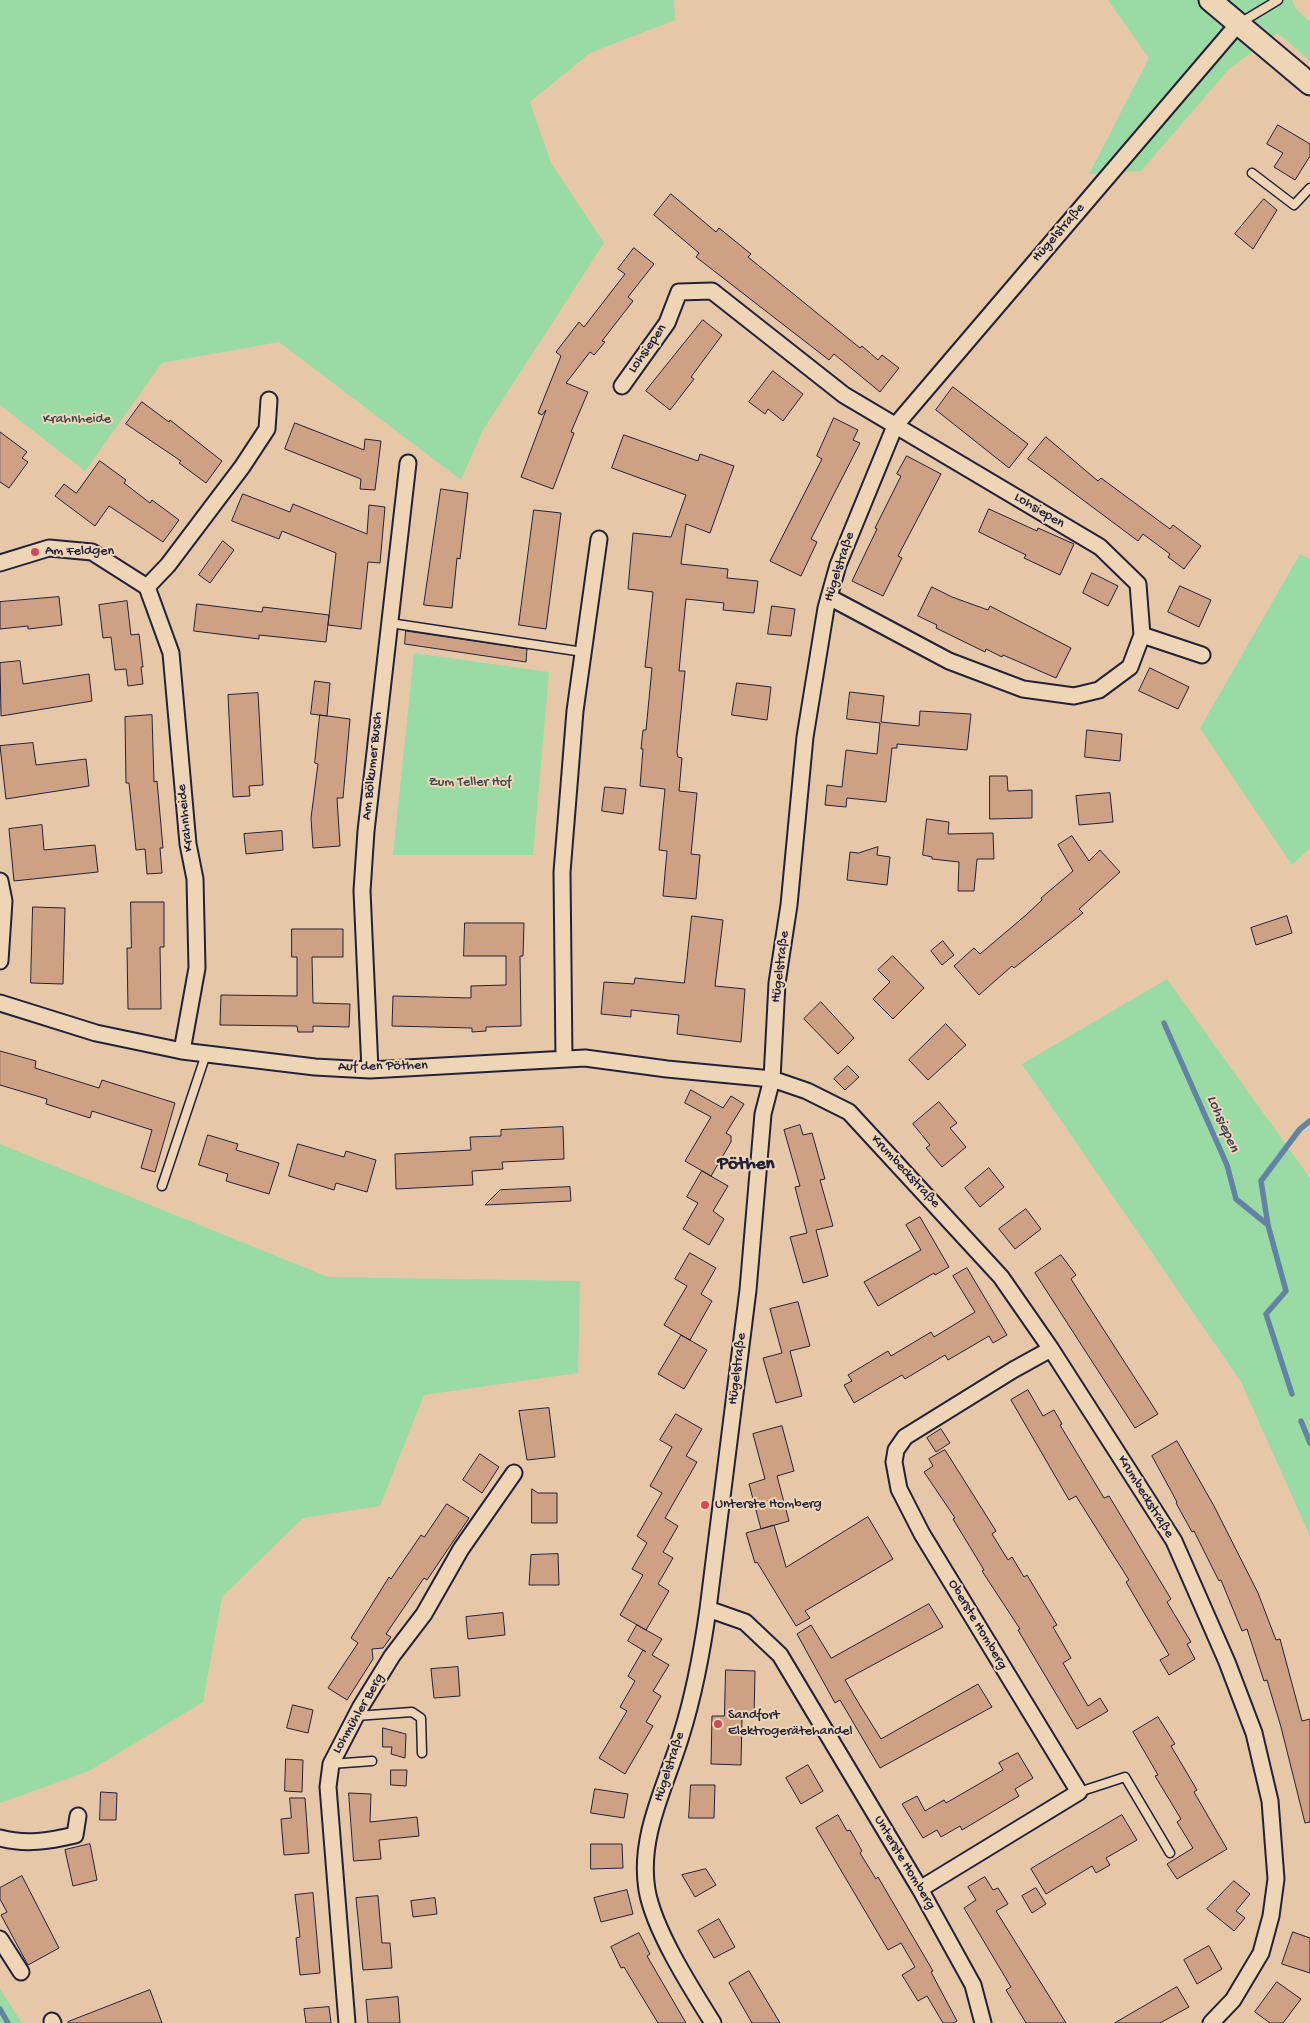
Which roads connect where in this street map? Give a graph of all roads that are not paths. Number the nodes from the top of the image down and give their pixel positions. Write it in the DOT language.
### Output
graph roads {
  1 [pos="1210,0"];
  2 [pos="1278,0"];
  3 [pos="1238,24"];
  4 [pos="1310,84"];
  5 [pos="1252,173"];
  6 [pos="1310,188"];
  7 [pos="622,386"];
  8 [pos="269,400"];
  9 [pos="895,426"];
  10 [pos="408,463"];
  11 [pos="598,539"];
  12 [pos="0,563"];
  13 [pos="147,588"];
  14 [pos="829,597"];
  15 [pos="390,623"];
  16 [pos="1142,635"];
  17 [pos="583,652"];
  18 [pos="1202,655"];
  19 [pos="0,881"];
  20 [pos="0,961"];
  21 [pos="0,1003"];
  22 [pos="182,1051"];
  23 [pos="206,1054"];
  24 [pos="564,1059"];
  25 [pos="370,1070"];
  26 [pos="772,1079"];
  27 [pos="162,1186"];
  28 [pos="1051,1349"];
  29 [pos="514,1473"];
  30 [pos="708,1609"];
  31 [pos="356,1716"];
  32 [pos="422,1753"];
  33 [pos="372,1761"];
  34 [pos="331,1764"];
  35 [pos="1079,1792"];
  36 [pos="78,1816"];
  37 [pos="0,1838"];
  38 [pos="1170,1853"];
  39 [pos="920,1889"];
  40 [pos="0,1939"];
  41 [pos="21,1972"];
  42 [pos="347,2023"];
  43 [pos="713,2023"];
  44 [pos="983,2023"];
  45 [pos="1211,2023"];
  1 -- 3 [label="main road"];
  2 -- 3 [label="lane"];
  3 -- 4 [label="main road"];
  3 -- 9 [label="street, Hügelstraße"];
  5 -- 6 [label="lane"];
  7 -- 9 [label="street, Lohsiepen"];
  8 -- 13 [label="street"];
  9 -- 14 [label="street, Hügelstraße"];
  9 -- 16 [label="street, Lohsiepen"];
  10 -- 15 [label="street, Am Bölkumer Busch"];
  11 -- 17 [label="street"];
  12 -- 13 [label="street"];
  13 -- 22 [label="street, Krahnheide"];
  14 -- 16 [label="street, Lohsiepen"];
  14 -- 26 [label="street, Hügelstraße"];
  15 -- 17 [label="lane"];
  15 -- 25 [label="street, Am Bölkumer Busch"];
  16 -- 18 [label="street"];
  17 -- 24 [label="street"];
  19 -- 20 [label="street"];
  21 -- 22 [label="street, Auf den Pöthen"];
  22 -- 23 [label="street, Auf den Pöthen"];
  23 -- 25 [label="street, Auf den Pöthen"];
  23 -- 27 [label="lane"];
  24 -- 25 [label="street, Auf den Pöthen"];
  24 -- 26 [label="street, Auf den Pöthen"];
  26 -- 28 [label="street, Krumbeckstraße"];
  26 -- 30 [label="street, Hügelstraße"];
  28 -- 35 [label="street, Oberste Homberg"];
  28 -- 45 [label="street, Krumbeckstraße"];
  29 -- 31 [label="street, Lohmühler Berg"];
  30 -- 39 [label="street, Unterste Homberg"];
  30 -- 43 [label="street, Hügelstraße"];
  31 -- 32 [label="lane"];
  31 -- 34 [label="street, Lohmühler Berg"];
  33 -- 34 [label="lane"];
  34 -- 42 [label="street, Lohmühler Berg"];
  35 -- 38 [label="lane"];
  35 -- 39 [label="street"];
  36 -- 37 [label="street"];
  39 -- 44 [label="street, Unterste Homberg"];
  40 -- 41 [label="street"];
}
